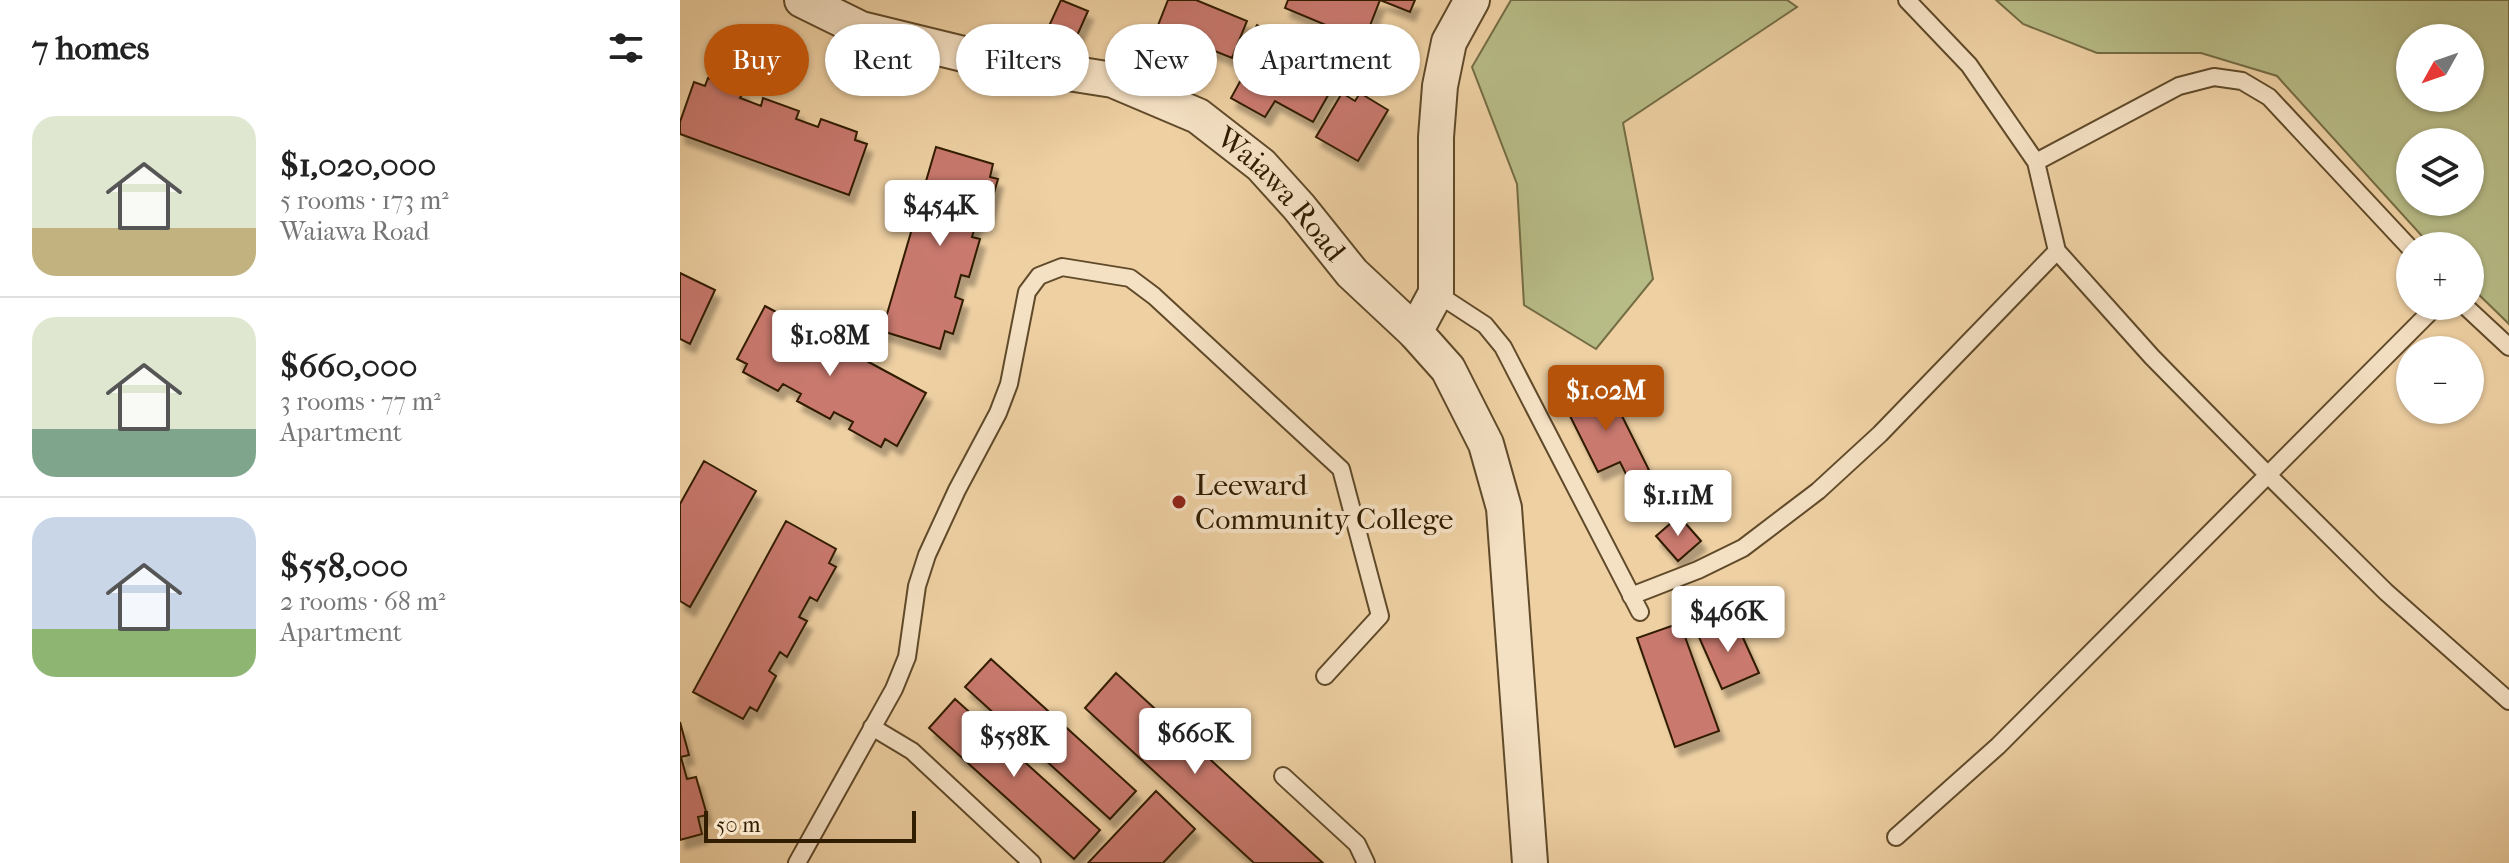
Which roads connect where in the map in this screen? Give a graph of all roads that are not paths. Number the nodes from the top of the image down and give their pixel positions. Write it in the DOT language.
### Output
graph roads {
  1 [pos="802,0"];
  2 [pos="1472,0"];
  3 [pos="1907,0"];
  4 [pos="2036,162"];
  5 [pos="2396,233"];
  6 [pos="2057,251"];
  7 [pos="1436,293"];
  8 [pos="2422,320"];
  9 [pos="2480,320"];
  10 [pos="1415,332"];
  11 [pos="2509,347"];
  12 [pos="2268,475"];
  13 [pos="1631,596"];
  14 [pos="1640,612"];
  15 [pos="1325,676"];
  16 [pos="2509,701"];
  17 [pos="872,727"];
  18 [pos="1283,776"];
  19 [pos="1896,837"];
  20 [pos="797,863"];
  21 [pos="1032,863"];
  22 [pos="1366,863"];
  23 [pos="1530,863"];
  1 -- 10 [label="street, Waiawa Road"];
  2 -- 7 [label="street"];
  3 -- 4 [label="lane"];
  4 -- 5 [label="lane"];
  4 -- 6 [label="lane"];
  6 -- 12 [label="lane"];
  6 -- 13 [label="lane"];
  7 -- 10 [label="street"];
  7 -- 13 [label="lane"];
  8 -- 12 [label="lane"];
  9 -- 11 [label="lane"];
  10 -- 23 [label="street, Waiawa Road"];
  12 -- 16 [label="lane"];
  12 -- 19 [label="lane"];
  13 -- 14 [label="lane"];
  15 -- 17 [label="lane"];
  17 -- 20 [label="lane"];
  17 -- 21 [label="lane"];
  18 -- 22 [label="lane"];
}
